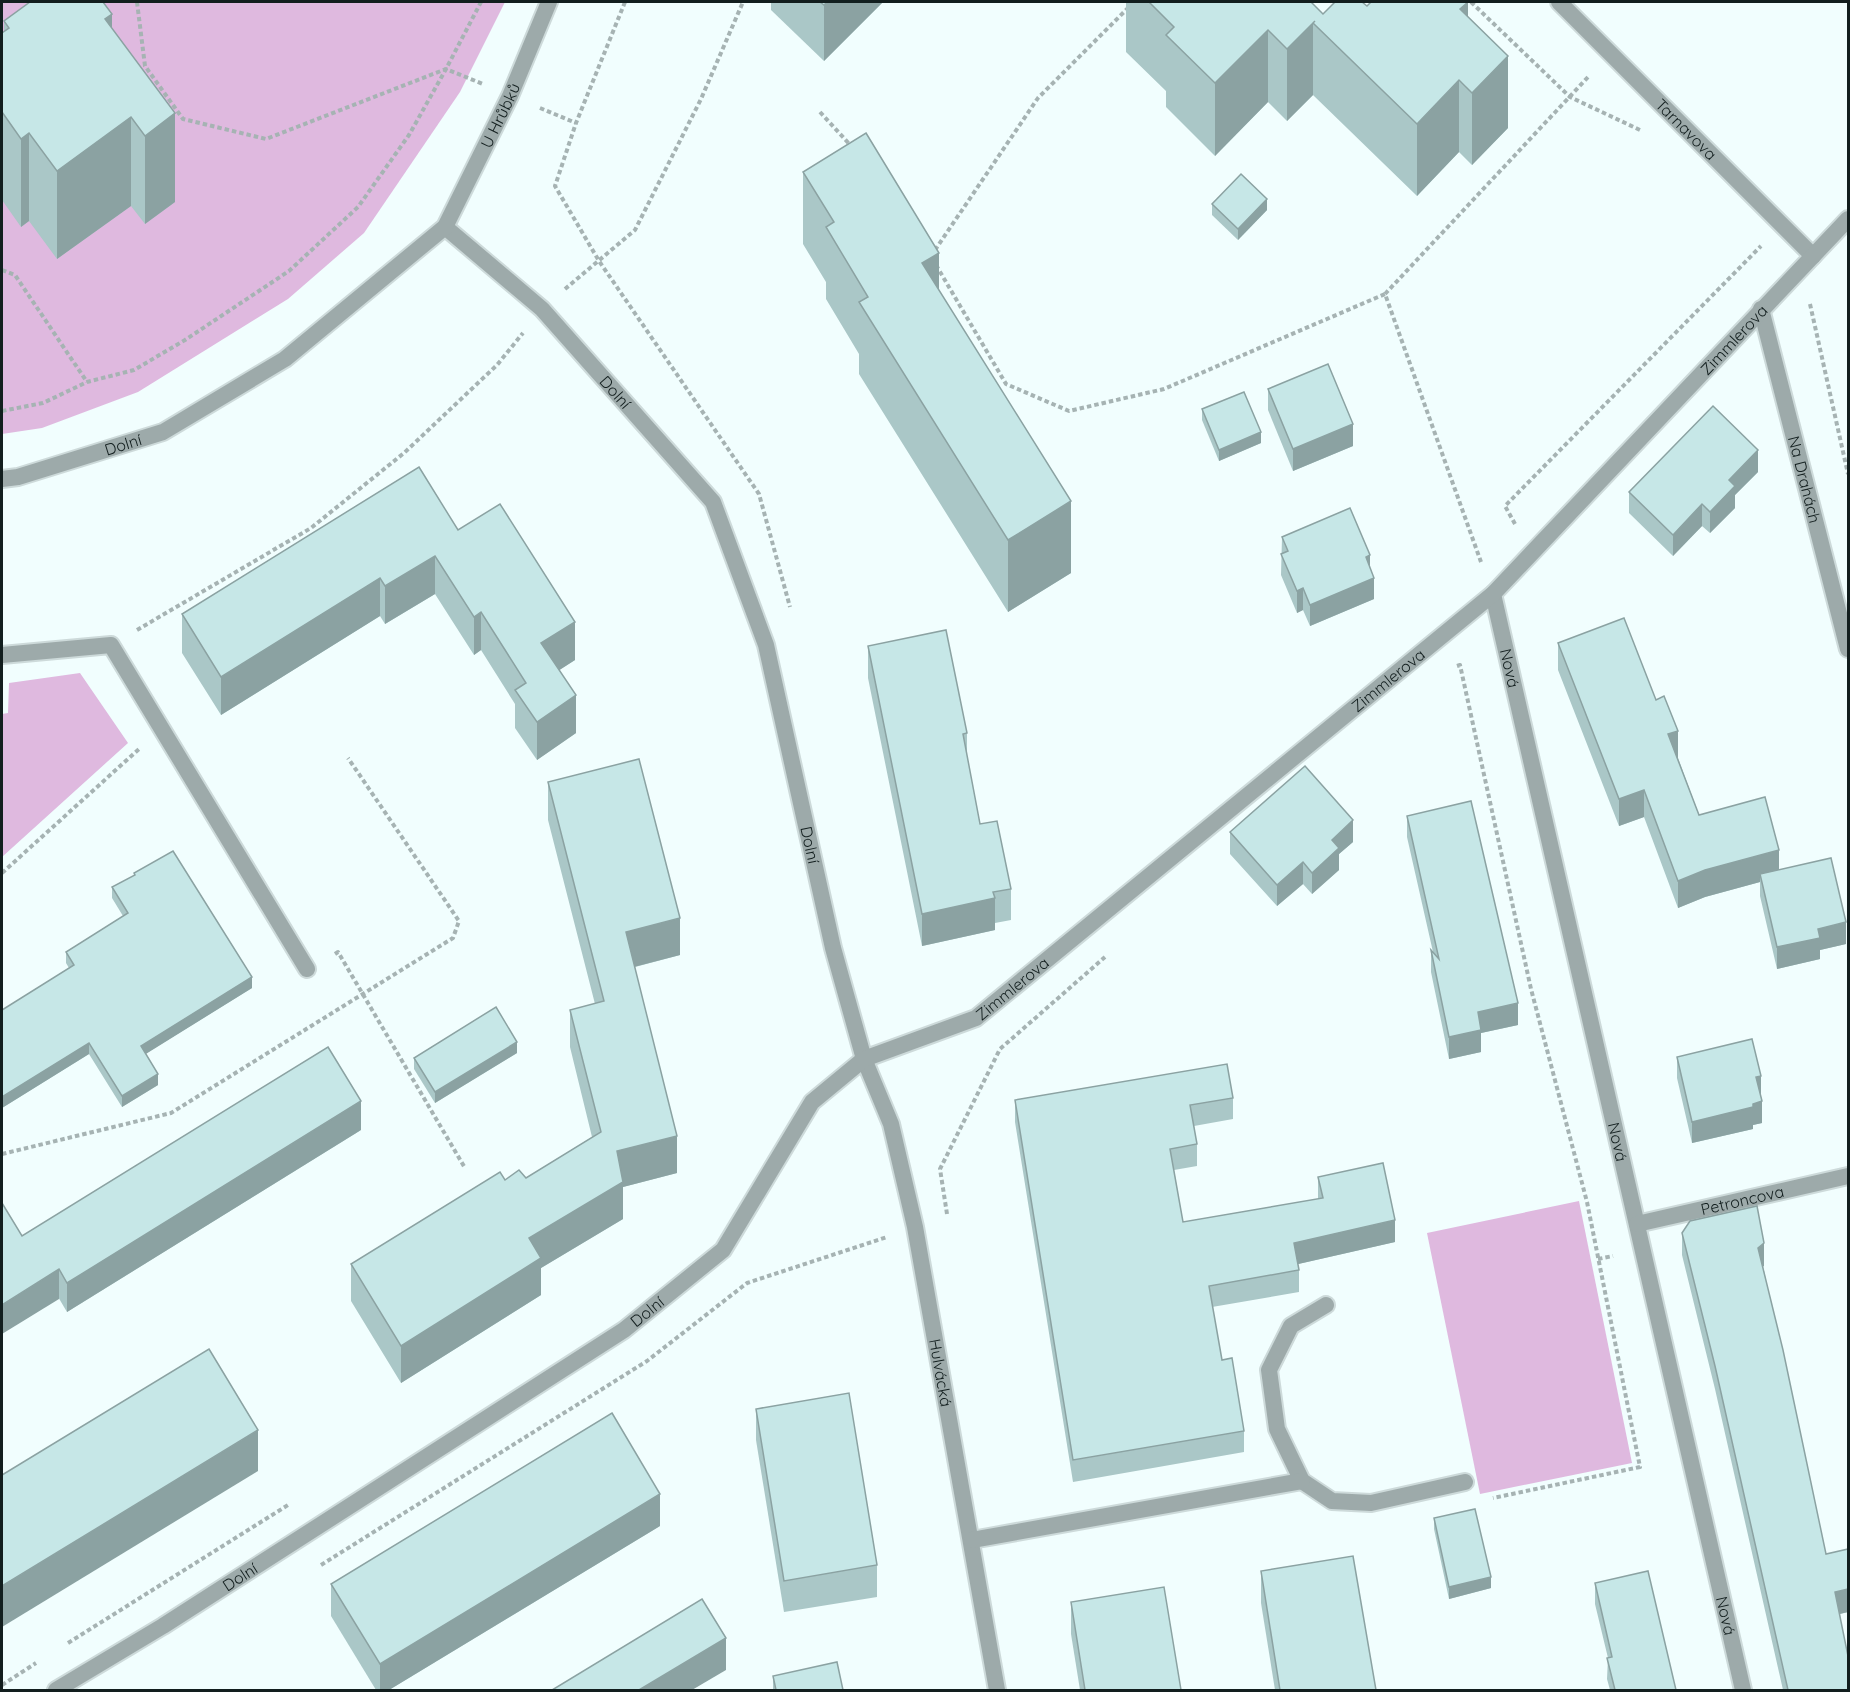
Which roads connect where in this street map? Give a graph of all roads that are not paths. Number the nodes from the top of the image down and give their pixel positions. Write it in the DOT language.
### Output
graph roads {
  1 [pos="549,2"];
  2 [pos="1559,2"];
  3 [pos="1848,219"];
  4 [pos="445,227"];
  5 [pos="1813,256"];
  6 [pos="1761,309"];
  7 [pos="2,479"];
  8 [pos="1493,594"];
  9 [pos="1848,649"];
  10 [pos="2,655"];
  11 [pos="307,969"];
  12 [pos="864,1059"];
  13 [pos="1848,1176"];
  14 [pos="1637,1224"];
  15 [pos="1326,1305"];
  16 [pos="1302,1481"];
  17 [pos="1465,1482"];
  18 [pos="972,1540"];
  19 [pos="56,1690"];
  20 [pos="997,1690"];
  21 [pos="1743,1690"];
  1 -- 4 [label="street, U Hrůbků"];
  2 -- 5 [label="street, Tarnavova"];
  3 -- 5 [label="street, Zimmlerova"];
  4 -- 7 [label="street, Dolní"];
  4 -- 12 [label="street, Dolní"];
  5 -- 6 [label="street, Zimmlerova"];
  6 -- 8 [label="street, Zimmlerova"];
  6 -- 9 [label="street, Na Drahách"];
  8 -- 12 [label="street, Zimmlerova"];
  8 -- 14 [label="street, Nová"];
  10 -- 11 [label="street"];
  12 -- 18 [label="street, Hulvácká"];
  12 -- 19 [label="street, Dolní"];
  13 -- 14 [label="street, Petroncova"];
  14 -- 21 [label="street, Nová"];
  15 -- 16 [label="street"];
  16 -- 17 [label="street"];
  16 -- 18 [label="street"];
  18 -- 20 [label="street, Hulvácká"];
}
